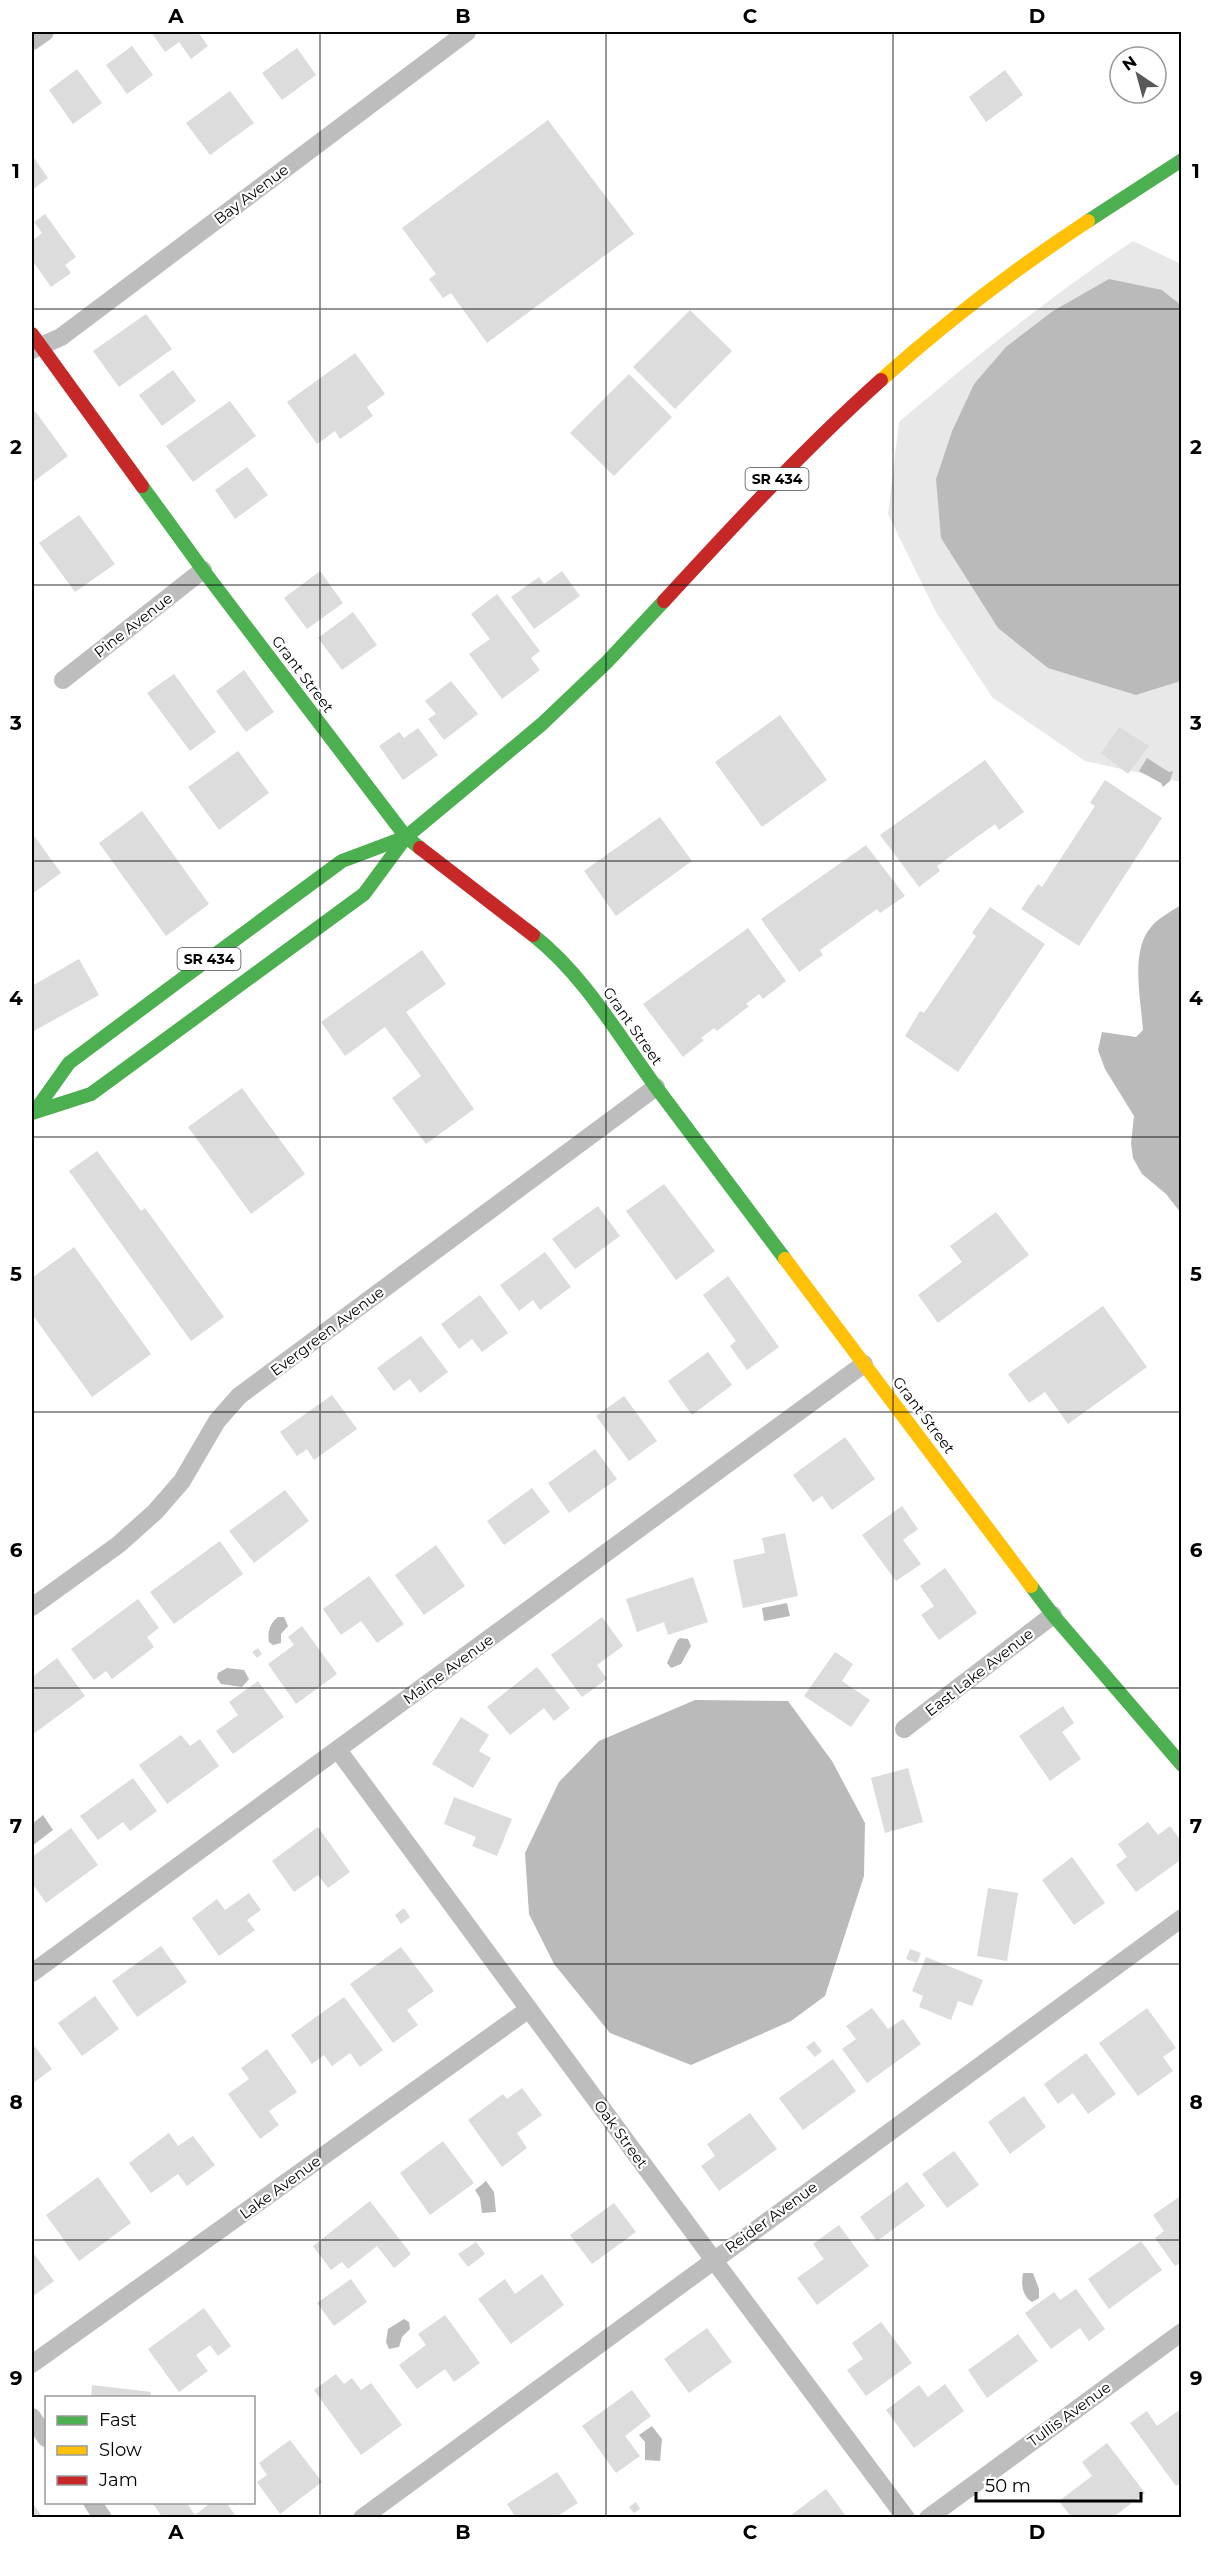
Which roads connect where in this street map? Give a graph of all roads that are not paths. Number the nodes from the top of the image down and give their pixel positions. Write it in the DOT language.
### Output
graph roads {
  1 [pos="45,32"];
  2 [pos="467,32"];
  3 [pos="32,41"];
  4 [pos="1182,160"];
  5 [pos="34,343"];
  6 [pos="203,570"];
  7 [pos="63,680"];
  8 [pos="406,837"];
  9 [pos="656,1087"];
  10 [pos="34,1112"];
  11 [pos="864,1364"];
  12 [pos="32,1607"];
  13 [pos="1053,1615"];
  14 [pos="904,1729"];
  15 [pos="338,1750"];
  16 [pos="1182,1765"];
  17 [pos="1182,1918"];
  18 [pos="32,1973"];
  19 [pos="529,2009"];
  20 [pos="713,2259"];
  21 [pos="1182,2332"];
  22 [pos="32,2364"];
  23 [pos="32,2417"];
  24 [pos="45,2436"];
  25 [pos="93,2504"];
  26 [pos="103,2517"];
  27 [pos="362,2517"];
  28 [pos="906,2517"];
  29 [pos="928,2517"];
  1 -- 3 [label="street"];
  2 -- 5 [label="street, Bay Avenue"];
  4 -- 8 [label="main road, SR 434"];
  5 -- 6 [label="main road, Grant Street"];
  6 -- 7 [label="street, Pine Avenue"];
  6 -- 8 [label="main road, Grant Street"];
  8 -- 9 [label="main road, Grant Street"];
  8 -- 10 [label="main road, SR 434"];
  8 -- 10 [label="main road, SR 434"];
  9 -- 11 [label="main road, Grant Street"];
  9 -- 12 [label="street, Evergreen Avenue"];
  11 -- 13 [label="main road, Grant Street"];
  11 -- 15 [label="street, Maine Avenue"];
  13 -- 14 [label="street, East Lake Avenue"];
  13 -- 16 [label="main road, Grant Street"];
  15 -- 18 [label="street, Maine Avenue"];
  15 -- 19 [label="street, Oak Street"];
  17 -- 20 [label="street, Reider Avenue"];
  19 -- 20 [label="street, Oak Street"];
  19 -- 22 [label="street, Lake Avenue"];
  20 -- 27 [label="street, Reider Avenue"];
  20 -- 28 [label="street, Oak Street"];
  21 -- 29 [label="street, Tullis Avenue"];
  23 -- 24 [label="street"];
  25 -- 26 [label="street"];
}
